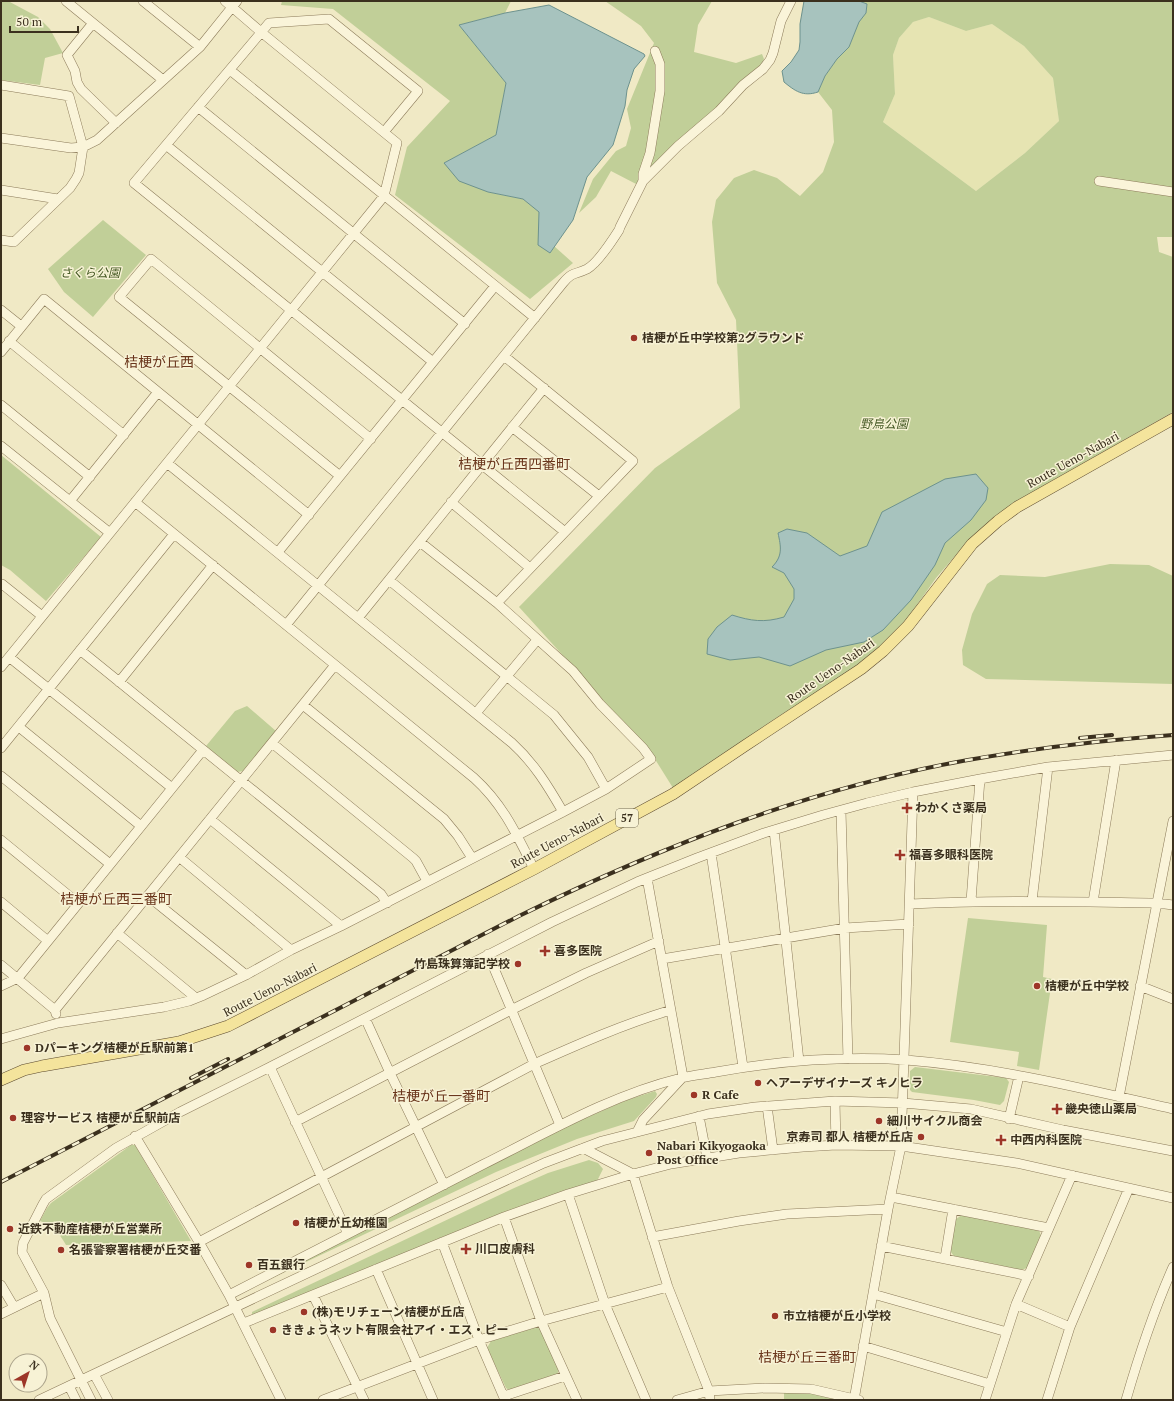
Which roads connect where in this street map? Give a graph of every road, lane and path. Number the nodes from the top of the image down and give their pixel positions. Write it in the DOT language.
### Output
graph roads {
  1 [pos="66,1"];
  2 [pos="143,1"];
  3 [pos="791,1"];
  4 [pos="231,3"];
  5 [pos="93,23"];
  6 [pos="261,32"];
  7 [pos="200,47"];
  8 [pos="655,51"];
  9 [pos="230,70"];
  10 [pos="164,80"];
  11 [pos="1,86"];
  12 [pos="198,107"];
  13 [pos="116,123"];
  14 [pos="384,132"];
  15 [pos="1,138"];
  16 [pos="166,145"];
  17 [pos="83,147"];
  18 [pos="643,181"];
  19 [pos="1099,181"];
  20 [pos="1,190"];
  21 [pos="1173,192"];
  22 [pos="384,196"];
  23 [pos="58,199"];
  24 [pos="353,234"];
  25 [pos="1,240"];
  26 [pos="322,271"];
  27 [pos="495,286"];
  28 [pos="1,310"];
  29 [pos="291,310"];
  30 [pos="535,318"];
  31 [pos="465,324"];
  32 [pos="21,326"];
  33 [pos="10,341"];
  34 [pos="260,348"];
  35 [pos="1,352"];
  36 [pos="504,356"];
  37 [pos="433,362"];
  38 [pos="229,386"];
  39 [pos="544,388"];
  40 [pos="158,392"];
  41 [pos="402,400"];
  42 [pos="1,405"];
  43 [pos="1173,419"];
  44 [pos="198,424"];
  45 [pos="512,427"];
  46 [pos="442,433"];
  47 [pos="124,434"];
  48 [pos="371,439"];
  49 [pos="1,446"];
  50 [pos="167,463"];
  51 [pos="481,464"];
  52 [pos="90,476"];
  53 [pos="340,476"];
  54 [pos="599,496"];
  55 [pos="70,502"];
  56 [pos="135,502"];
  57 [pos="451,502"];
  58 [pos="309,515"];
  59 [pos="565,532"];
  60 [pos="110,533"];
  61 [pos="174,534"];
  62 [pos="420,542"];
  63 [pos="278,552"];
  64 [pos="213,566"];
  65 [pos="530,568"];
  66 [pos="389,580"];
  67 [pos="318,585"];
  68 [pos="1,586"];
  69 [pos="496,603"];
  70 [pos="42,616"];
  71 [pos="358,618"];
  72 [pos="286,625"];
  73 [pos="537,640"];
  74 [pos="80,650"];
  75 [pos="9,657"];
  76 [pos="335,665"];
  77 [pos="1,667"];
  78 [pos="507,676"];
  79 [pos="118,682"];
  80 [pos="49,689"];
  81 [pos="303,705"];
  82 [pos="476,713"];
  83 [pos="19,727"];
  84 [pos="272,743"];
  85 [pos="1,748"];
  86 [pos="203,750"];
  87 [pos="1173,755"];
  88 [pos="1116,760"];
  89 [pos="1048,767"];
  90 [pos="1,776"];
  91 [pos="980,779"];
  92 [pos="241,781"];
  93 [pos="172,788"];
  94 [pos="606,789"];
  95 [pos="913,792"];
  96 [pos="841,811"];
  97 [pos="562,812"];
  98 [pos="210,819"];
  99 [pos="1173,821"];
  100 [pos="141,826"];
  101 [pos="774,830"];
  102 [pos="517,835"];
  103 [pos="1,840"];
  104 [pos="711,853"];
  105 [pos="179,857"];
  106 [pos="472,858"];
  107 [pos="110,864"];
  108 [pos="534,869"];
  109 [pos="647,878"];
  110 [pos="427,881"];
  111 [pos="148,896"];
  112 [pos="1032,900"];
  113 [pos="971,901"];
  114 [pos="1,902"];
  115 [pos="1093,902"];
  116 [pos="78,903"];
  117 [pos="387,903"];
  118 [pos="1157,903"];
  119 [pos="910,904"];
  120 [pos="1173,906"];
  121 [pos="909,924"];
  122 [pos="341,926"];
  123 [pos="845,928"];
  124 [pos="117,933"];
  125 [pos="786,938"];
  126 [pos="48,941"];
  127 [pos="659,941"];
  128 [pos="726,948"];
  129 [pos="291,950"];
  130 [pos="488,954"];
  131 [pos="662,959"];
  132 [pos="1,965"];
  133 [pos="246,975"];
  134 [pos="18,978"];
  135 [pos="1,986"];
  136 [pos="1140,986"];
  137 [pos="196,998"];
  138 [pos="1173,999"];
  139 [pos="55,1010"];
  140 [pos="511,1010"];
  141 [pos="671,1010"];
  142 [pos="365,1018"];
  143 [pos="58,1023"];
  144 [pos="1,1039"];
  145 [pos="848,1059"];
  146 [pos="904,1060"];
  147 [pos="799,1061"];
  148 [pos="534,1064"];
  149 [pos="270,1067"];
  150 [pos="743,1067"];
  151 [pos="390,1073"];
  152 [pos="1018,1076"];
  153 [pos="683,1078"];
  154 [pos="1,1080"];
  155 [pos="1119,1097"];
  156 [pos="835,1101"];
  157 [pos="903,1103"];
  158 [pos="767,1106"];
  159 [pos="1173,1109"];
  160 [pos="699,1116"];
  161 [pos="1009,1119"];
  162 [pos="295,1122"];
  163 [pos="560,1125"];
  164 [pos="416,1127"];
  165 [pos="637,1132"];
  166 [pos="135,1136"];
  167 [pos="836,1145"];
  168 [pos="901,1146"];
  169 [pos="582,1148"];
  170 [pos="773,1150"];
  171 [pos="1173,1151"];
  172 [pos="707,1158"];
  173 [pos="633,1174"];
  174 [pos="1072,1175"];
  175 [pos="321,1177"];
  176 [pos="444,1185"];
  177 [pos="1129,1188"];
  178 [pos="568,1194"];
  179 [pos="891,1198"];
  180 [pos="1173,1198"];
  181 [pos="953,1209"];
  182 [pos="888,1210"];
  183 [pos="504,1217"];
  184 [pos="1049,1228"];
  185 [pos="348,1234"];
  186 [pos="652,1237"];
  187 [pos="199,1242"];
  188 [pos="442,1242"];
  189 [pos="882,1246"];
  190 [pos="944,1258"];
  191 [pos="1173,1267"];
  192 [pos="376,1269"];
  193 [pos="1029,1276"];
  194 [pos="1,1285"];
  195 [pos="668,1286"];
  196 [pos="44,1293"];
  197 [pos="873,1294"];
  198 [pos="4,1295"];
  199 [pos="229,1295"];
  200 [pos="313,1295"];
  201 [pos="605,1304"];
  202 [pos="1016,1304"];
  203 [pos="14,1307"];
  204 [pos="236,1307"];
  205 [pos="1,1314"];
  206 [pos="542,1321"];
  207 [pos="244,1324"];
  208 [pos="1070,1327"];
  209 [pos="1007,1332"];
  210 [pos="479,1340"];
  211 [pos="863,1346"];
  212 [pos="417,1364"];
  213 [pos="94,1374"];
  214 [pos="565,1376"];
  215 [pos="80,1381"];
  216 [pos="990,1384"];
  217 [pos="69,1386"];
  218 [pos="358,1387"];
  219 [pos="710,1396"];
  220 [pos="504,1398"];
  221 [pos="856,1399"];
  222 [pos="39,1400"];
  223 [pos="76,1400"];
  224 [pos="91,1400"];
  225 [pos="108,1400"];
  226 [pos="281,1400"];
  227 [pos="323,1400"];
  228 [pos="364,1400"];
  229 [pos="433,1400"];
  230 [pos="577,1400"];
  231 [pos="646,1400"];
  232 [pos="677,1400"];
  233 [pos="985,1400"];
  234 [pos="1047,1400"];
  235 [pos="1126,1400"];
  1 -- 5 [label="street"];
  2 -- 7 [label="street"];
  3 -- 18 [label="street"];
  4 -- 6 [label="street"];
  4 -- 7 [label="street"];
  5 -- 10 [label="street"];
  5 -- 13 [label="street"];
  6 -- 9 [label="street"];
  6 -- 14 [label="street"];
  6 -- 14 [label="street"];
  7 -- 10 [label="street"];
  8 -- 18 [label="street"];
  9 -- 12 [label="street"];
  9 -- 22 [label="street"];
  10 -- 13 [label="street"];
  11 -- 17 [label="street"];
  12 -- 16 [label="street"];
  12 -- 24 [label="street"];
  13 -- 17 [label="street"];
  14 -- 22 [label="street"];
  15 -- 17 [label="street"];
  16 -- 26 [label="street"];
  16 -- 29 [label="street"];
  17 -- 23 [label="street"];
  18 -- 30 [label="street"];
  19 -- 21 [label="street"];
  20 -- 23 [label="street"];
  22 -- 24 [label="street"];
  22 -- 27 [label="street"];
  23 -- 25 [label="street"];
  24 -- 26 [label="street"];
  24 -- 31 [label="street"];
  26 -- 29 [label="street"];
  26 -- 37 [label="street"];
  27 -- 30 [label="street"];
  27 -- 31 [label="street"];
  28 -- 32 [label="street"];
  29 -- 34 [label="street"];
  29 -- 41 [label="street"];
  30 -- 36 [label="street"];
  31 -- 37 [label="street"];
  32 -- 33 [label="street"];
  32 -- 40 [label="street"];
  33 -- 35 [label="street"];
  33 -- 47 [label="street"];
  34 -- 38 [label="street"];
  34 -- 38 [label="street"];
  34 -- 48 [label="street"];
  36 -- 39 [label="street"];
  36 -- 46 [label="street"];
  37 -- 41 [label="street"];
  38 -- 44 [label="street"];
  38 -- 53 [label="street"];
  39 -- 45 [label="street"];
  39 -- 54 [label="street"];
  40 -- 44 [label="street"];
  40 -- 47 [label="street"];
  41 -- 46 [label="street"];
  41 -- 48 [label="street"];
  42 -- 52 [label="street"];
  43 -- 108 [label="main road, Route Ueno-Nabari / 57"];
  44 -- 50 [label="street"];
  44 -- 58 [label="street"];
  45 -- 51 [label="street"];
  45 -- 54 [label="street"];
  46 -- 51 [label="street"];
  46 -- 67 [label="street"];
  47 -- 52 [label="street"];
  48 -- 53 [label="street"];
  49 -- 55 [label="street"];
  50 -- 56 [label="street"];
  50 -- 63 [label="street"];
  51 -- 57 [label="street"];
  51 -- 59 [label="street"];
  52 -- 55 [label="street"];
  53 -- 58 [label="street"];
  54 -- 59 [label="street"];
  55 -- 60 [label="street"];
  56 -- 60 [label="street"];
  56 -- 61 [label="street"];
  57 -- 62 [label="street"];
  57 -- 65 [label="street"];
  58 -- 63 [label="street"];
  59 -- 65 [label="street"];
  60 -- 70 [label="street"];
  61 -- 64 [label="street"];
  61 -- 74 [label="street"];
  62 -- 66 [label="street"];
  62 -- 69 [label="street"];
  63 -- 67 [label="street"];
  64 -- 72 [label="street"];
  64 -- 79 [label="street"];
  65 -- 69 [label="street"];
  66 -- 71 [label="street"];
  66 -- 78 [label="street"];
  67 -- 71 [label="street"];
  67 -- 72 [label="street"];
  68 -- 70 [label="street"];
  69 -- 73 [label="street"];
  70 -- 75 [label="street"];
  71 -- 82 [label="street"];
  72 -- 76 [label="street"];
  73 -- 78 [label="street"];
  73 -- 94 [label="street"];
  74 -- 79 [label="street"];
  74 -- 80 [label="street"];
  75 -- 77 [label="street"];
  75 -- 80 [label="street"];
  76 -- 81 [label="street"];
  76 -- 102 [label="street"];
  78 -- 82 [label="street"];
  78 -- 94 [label="street"];
  79 -- 86 [label="street"];
  80 -- 83 [label="street"];
  80 -- 93 [label="street"];
  81 -- 84 [label="street"];
  81 -- 106 [label="street"];
  82 -- 97 [label="street"];
  83 -- 85 [label="street"];
  83 -- 100 [label="street"];
  84 -- 92 [label="street"];
  84 -- 110 [label="street"];
  86 -- 92 [label="street"];
  86 -- 93 [label="street"];
  87 -- 88 [label="street"];
  88 -- 89 [label="street"];
  88 -- 115 [label="street"];
  89 -- 91 [label="street"];
  89 -- 112 [label="street"];
  90 -- 107 [label="street"];
  91 -- 95 [label="street"];
  91 -- 113 [label="street"];
  92 -- 98 [label="street"];
  92 -- 117 [label="street"];
  93 -- 100 [label="street"];
  94 -- 97 [label="street"];
  95 -- 96 [label="street"];
  95 -- 119 [label="street"];
  96 -- 101 [label="street"];
  96 -- 123 [label="street"];
  97 -- 102 [label="street"];
  98 -- 105 [label="street"];
  98 -- 122 [label="street"];
  99 -- 118 [label="street"];
  100 -- 107 [label="street"];
  101 -- 104 [label="street"];
  101 -- 125 [label="street"];
  102 -- 106 [label="street"];
  102 -- 108 [label="street"];
  103 -- 116 [label="street"];
  104 -- 109 [label="street"];
  104 -- 128 [label="street"];
  105 -- 111 [label="street"];
  105 -- 129 [label="street"];
  106 -- 110 [label="street"];
  107 -- 116 [label="street"];
  108 -- 154 [label="main road, Route Ueno-Nabari / 57"];
  109 -- 127 [label="street"];
  109 -- 130 [label="street"];
  110 -- 117 [label="street"];
  111 -- 124 [label="street"];
  111 -- 133 [label="street"];
  112 -- 113 [label="street"];
  112 -- 115 [label="street"];
  113 -- 119 [label="street"];
  114 -- 126 [label="street"];
  115 -- 118 [label="street"];
  116 -- 126 [label="street"];
  117 -- 122 [label="street"];
  118 -- 120 [label="street"];
  118 -- 136 [label="street"];
  119 -- 121 [label="street"];
  121 -- 123 [label="street"];
  121 -- 146 [label="street"];
  122 -- 129 [label="street"];
  123 -- 125 [label="street"];
  123 -- 145 [label="street"];
  124 -- 137 [label="street"];
  124 -- 139 [label="street"];
  125 -- 128 [label="street"];
  125 -- 147 [label="street"];
  126 -- 134 [label="street"];
  127 -- 131 [label="street"];
  127 -- 140 [label="street"];
  128 -- 131 [label="street"];
  128 -- 150 [label="street"];
  129 -- 133 [label="street"];
  130 -- 140 [label="street"];
  130 -- 142 [label="street"];
  131 -- 141 [label="street"];
  132 -- 134 [label="street"];
  133 -- 137 [label="street"];
  134 -- 135 [label="street"];
  134 -- 139 [label="street"];
  136 -- 138 [label="street"];
  136 -- 155 [label="street"];
  137 -- 143 [label="street"];
  139 -- 143 [label="street"];
  140 -- 148 [label="street"];
  140 -- 151 [label="street"];
  141 -- 148 [label="street"];
  141 -- 153 [label="street"];
  142 -- 149 [label="street"];
  142 -- 151 [label="street"];
  143 -- 144 [label="street"];
  145 -- 146 [label="street"];
  145 -- 147 [label="street"];
  146 -- 152 [label="street"];
  146 -- 157 [label="street"];
  147 -- 150 [label="street"];
  148 -- 163 [label="street"];
  148 -- 164 [label="street"];
  149 -- 162 [label="street"];
  149 -- 166 [label="street"];
  150 -- 153 [label="street"];
  151 -- 162 [label="street"];
  151 -- 164 [label="street"];
  152 -- 155 [label="street"];
  152 -- 161 [label="street"];
  153 -- 163 [label="street"];
  153 -- 165 [label="street"];
  155 -- 159 [label="street"];
  156 -- 157 [label="street"];
  156 -- 158 [label="street"];
  156 -- 167 [label="street"];
  157 -- 161 [label="street"];
  157 -- 168 [label="street"];
  158 -- 160 [label="street"];
  158 -- 170 [label="street"];
  160 -- 165 [label="street"];
  160 -- 172 [label="street"];
  161 -- 171 [label="street"];
  162 -- 175 [label="street"];
  163 -- 176 [label="street"];
  164 -- 175 [label="street"];
  164 -- 176 [label="street"];
  165 -- 169 [label="street"];
  166 -- 187 [label="street"];
  166 -- 196 [label="street"];
  167 -- 168 [label="street"];
  167 -- 170 [label="street"];
  168 -- 174 [label="street"];
  168 -- 179 [label="street"];
  169 -- 173 [label="street"];
  169 -- 204 [label="street"];
  170 -- 172 [label="street"];
  172 -- 173 [label="street"];
  173 -- 178 [label="street"];
  173 -- 186 [label="street"];
  174 -- 177 [label="street"];
  174 -- 184 [label="street"];
  175 -- 185 [label="street"];
  175 -- 187 [label="street"];
  176 -- 185 [label="street"];
  177 -- 180 [label="street"];
  177 -- 208 [label="street"];
  178 -- 183 [label="street"];
  178 -- 201 [label="street"];
  179 -- 181 [label="street"];
  179 -- 182 [label="street"];
  181 -- 184 [label="street"];
  181 -- 190 [label="street"];
  182 -- 186 [label="street"];
  182 -- 189 [label="street"];
  183 -- 188 [label="street"];
  183 -- 206 [label="street"];
  184 -- 193 [label="street"];
  185 -- 199 [label="street"];
  186 -- 195 [label="street"];
  187 -- 199 [label="street"];
  188 -- 192 [label="street"];
  188 -- 210 [label="street"];
  189 -- 190 [label="street"];
  189 -- 197 [label="street"];
  190 -- 193 [label="street"];
  191 -- 235 [label="street"];
  192 -- 200 [label="street"];
  192 -- 212 [label="street"];
  193 -- 202 [label="street"];
  194 -- 198 [label="street"];
  195 -- 201 [label="street"];
  195 -- 219 [label="street"];
  196 -- 203 [label="street"];
  196 -- 215 [label="street"];
  197 -- 209 [label="street"];
  197 -- 211 [label="street"];
  198 -- 203 [label="street"];
  199 -- 204 [label="street"];
  200 -- 207 [label="street"];
  200 -- 218 [label="street"];
  201 -- 206 [label="street"];
  201 -- 231 [label="street"];
  202 -- 208 [label="street"];
  202 -- 209 [label="street"];
  203 -- 205 [label="street"];
  204 -- 207 [label="street"];
  204 -- 213 [label="street"];
  206 -- 210 [label="street"];
  206 -- 214 [label="street"];
  207 -- 226 [label="street"];
  208 -- 234 [label="street"];
  209 -- 216 [label="street"];
  210 -- 212 [label="street"];
  210 -- 220 [label="street"];
  211 -- 216 [label="street"];
  211 -- 221 [label="street"];
  212 -- 218 [label="street"];
  212 -- 229 [label="street"];
  213 -- 215 [label="street"];
  213 -- 225 [label="street"];
  214 -- 220 [label="street"];
  214 -- 230 [label="street"];
  215 -- 217 [label="street"];
  215 -- 224 [label="street"];
  216 -- 233 [label="street"];
  217 -- 222 [label="street"];
  217 -- 223 [label="street"];
  218 -- 227 [label="street"];
  218 -- 228 [label="street"];
  219 -- 221 [label="street"];
  219 -- 232 [label="street"];
}
